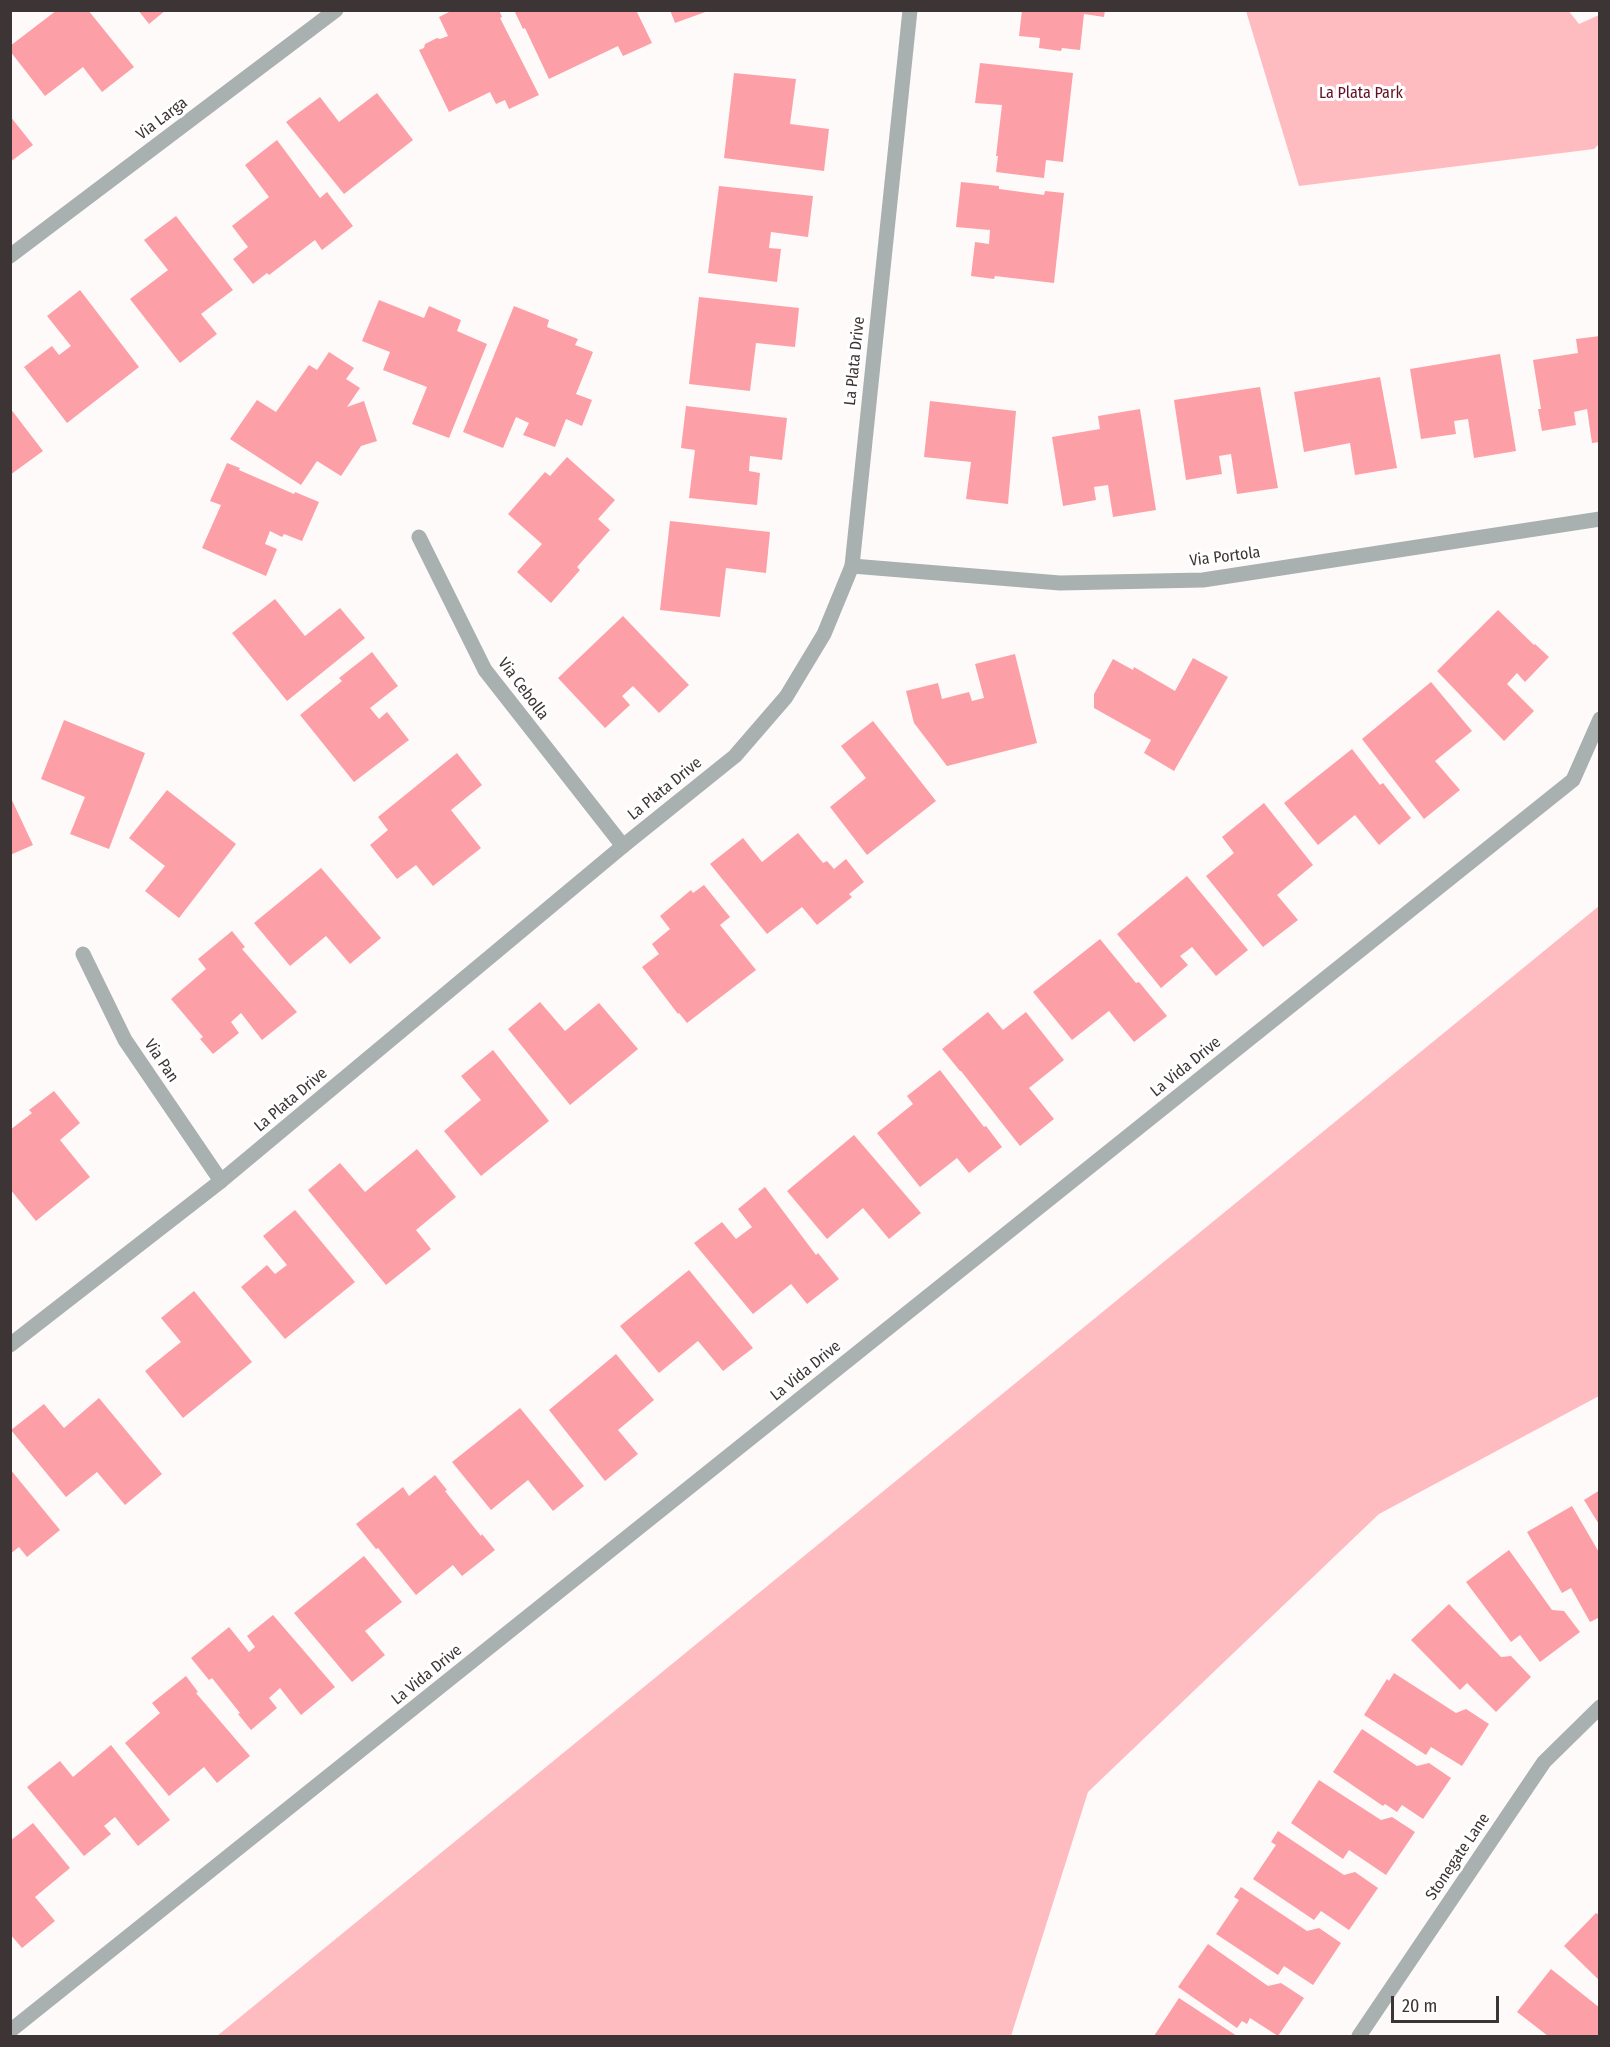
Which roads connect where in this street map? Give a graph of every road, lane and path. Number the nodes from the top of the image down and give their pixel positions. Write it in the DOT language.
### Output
graph roads {
  1 [pos="336,10"];
  2 [pos="910,10"];
  3 [pos="10,256"];
  4 [pos="1599,519"];
  5 [pos="419,537"];
  6 [pos="852,566"];
  7 [pos="1599,720"];
  8 [pos="623,846"];
  9 [pos="83,954"];
  10 [pos="221,1181"];
  11 [pos="10,1345"];
  12 [pos="1599,1707"];
  13 [pos="10,2031"];
  14 [pos="1359,2037"];
  1 -- 3 [label="street, Via Larga"];
  2 -- 6 [label="street, La Plata Drive"];
  4 -- 6 [label="street, Via Portola"];
  5 -- 8 [label="street, Via Cebolla"];
  6 -- 8 [label="street, La Plata Drive"];
  7 -- 13 [label="street, La Vida Drive"];
  8 -- 10 [label="street, La Plata Drive"];
  9 -- 10 [label="street, Via Pan"];
  10 -- 11 [label="street, La Plata Drive"];
  12 -- 14 [label="street, Stonegate Lane"];
}
